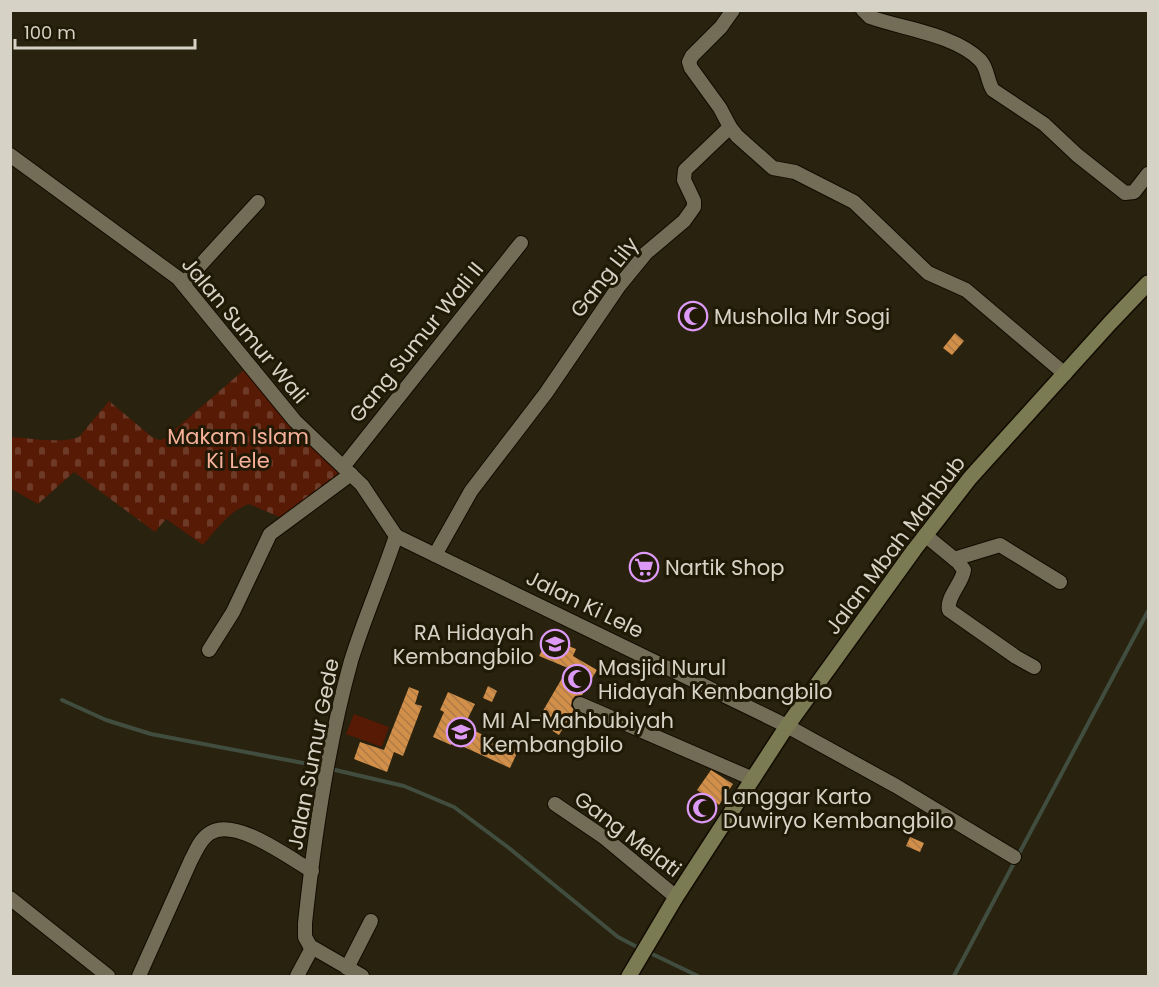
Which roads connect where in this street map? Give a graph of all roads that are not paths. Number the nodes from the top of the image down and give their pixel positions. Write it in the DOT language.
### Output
graph roads {
  1 [pos="732,10"];
  2 [pos="863,10"];
  3 [pos="730,127"];
  4 [pos="10,155"];
  5 [pos="1149,174"];
  6 [pos="258,202"];
  7 [pos="521,243"];
  8 [pos="183,284"];
  9 [pos="1149,284"];
  10 [pos="1065,374"];
  11 [pos="347,470"];
  12 [pos="925,535"];
  13 [pos="396,536"];
  14 [pos="435,555"];
  15 [pos="954,559"];
  16 [pos="1060,582"];
  17 [pos="209,650"];
  18 [pos="1034,667"];
  19 [pos="580,704"];
  20 [pos="787,726"];
  21 [pos="753,779"];
  22 [pos="555,804"];
  23 [pos="1014,857"];
  24 [pos="312,870"];
  25 [pos="676,897"];
  26 [pos="10,898"];
  27 [pos="371,921"];
  28 [pos="312,948"];
  29 [pos="347,968"];
  30 [pos="108,976"];
  31 [pos="139,976"];
  32 [pos="297,976"];
  33 [pos="362,976"];
  34 [pos="629,976"];
  1 -- 3 [label="street"];
  2 -- 5 [label="street"];
  3 -- 10 [label="street"];
  3 -- 14 [label="street, Gang Lily"];
  4 -- 8 [label="street, Jalan Sumur Wali"];
  6 -- 8 [label="street"];
  7 -- 11 [label="street, Gang Sumur Wali II"];
  8 -- 11 [label="street, Jalan Sumur Wali"];
  9 -- 10 [label="street, Jalan Mbah Mahbub"];
  10 -- 12 [label="street, Jalan Mbah Mahbub"];
  11 -- 13 [label="street, Jalan Sumur Wali"];
  11 -- 17 [label="street, Gang Sumur Wali II"];
  12 -- 15 [label="street"];
  12 -- 20 [label="street, Jalan Mbah Mahbub"];
  13 -- 14 [label="street, Jalan Ki Lele"];
  13 -- 24 [label="street, Jalan Sumur Gede"];
  14 -- 20 [label="street, Jalan Ki Lele"];
  15 -- 16 [label="street"];
  15 -- 18 [label="street"];
  19 -- 21 [label="street"];
  20 -- 21 [label="street, Jalan Mbah Mahbub"];
  20 -- 23 [label="street, Jalan Ki Lele"];
  21 -- 25 [label="street, Jalan Mbah Mahbub"];
  22 -- 25 [label="street, Gang Melati"];
  24 -- 28 [label="street, Jalan Sumur Gede"];
  24 -- 31 [label="street"];
  25 -- 34 [label="street, Jalan Mbah Mahbub"];
  26 -- 30 [label="street"];
  27 -- 29 [label="street"];
  28 -- 29 [label="street"];
  28 -- 32 [label="street"];
  29 -- 33 [label="street"];
}
